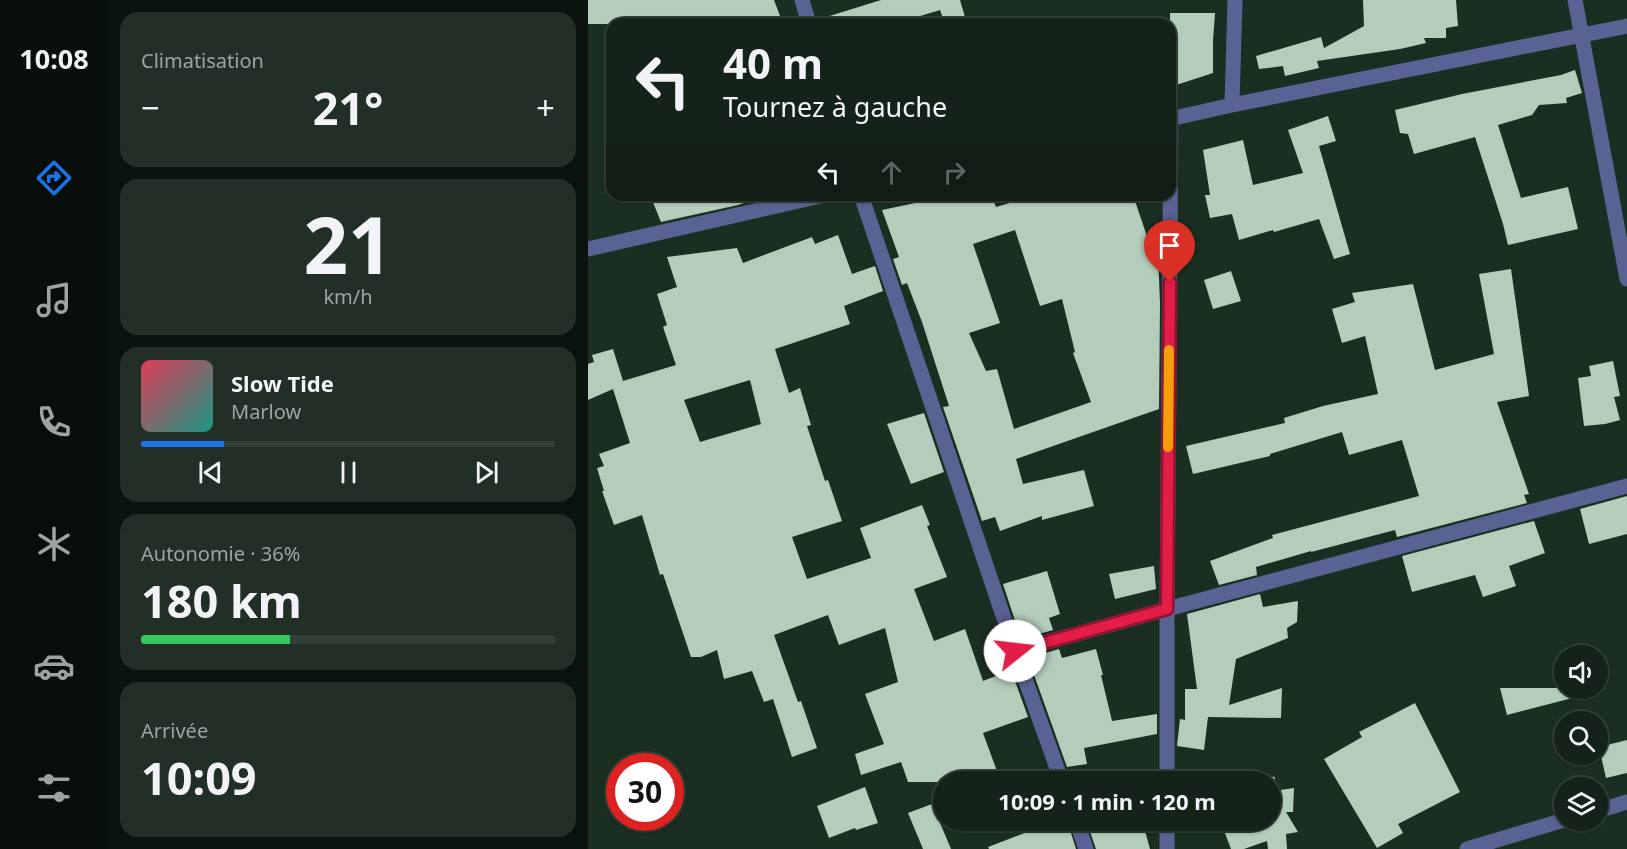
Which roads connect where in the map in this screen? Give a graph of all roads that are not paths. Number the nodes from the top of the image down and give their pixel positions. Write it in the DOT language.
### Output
graph roads {
  1 [pos="802,0"];
  2 [pos="1235,0"];
  3 [pos="1575,0"];
  4 [pos="807,18"];
  5 [pos="1627,26"];
  6 [pos="1581,35"];
  7 [pos="1232,105"];
  8 [pos="1176,118"];
  9 [pos="799,201"];
  10 [pos="863,201"];
  11 [pos="1170,201"];
  12 [pos="588,249"];
  13 [pos="1627,279"];
  14 [pos="1627,486"];
  15 [pos="1167,609"];
  16 [pos="1015,651"];
  17 [pos="1058,771"];
  18 [pos="1167,771"];
  19 [pos="1627,802"];
  20 [pos="1608,808"];
  21 [pos="1554,823"];
  22 [pos="1080,831"];
  23 [pos="1167,831"];
  24 [pos="1086,849"];
  25 [pos="1167,849"];
  26 [pos="1467,849"];
  1 -- 4 [label="street"];
  2 -- 7 [label="street"];
  3 -- 6 [label="street"];
  5 -- 6 [label="street"];
  6 -- 7 [label="street"];
  6 -- 13 [label="street"];
  7 -- 8 [label="street"];
  9 -- 12 [label="street"];
  10 -- 16 [label="street"];
  11 -- 15 [label="street"];
  14 -- 15 [label="street"];
  15 -- 16 [label="street"];
  15 -- 18 [label="street"];
  16 -- 17 [label="street"];
  19 -- 20 [label="street"];
  21 -- 26 [label="street"];
  22 -- 24 [label="street"];
  23 -- 25 [label="street"];
}
